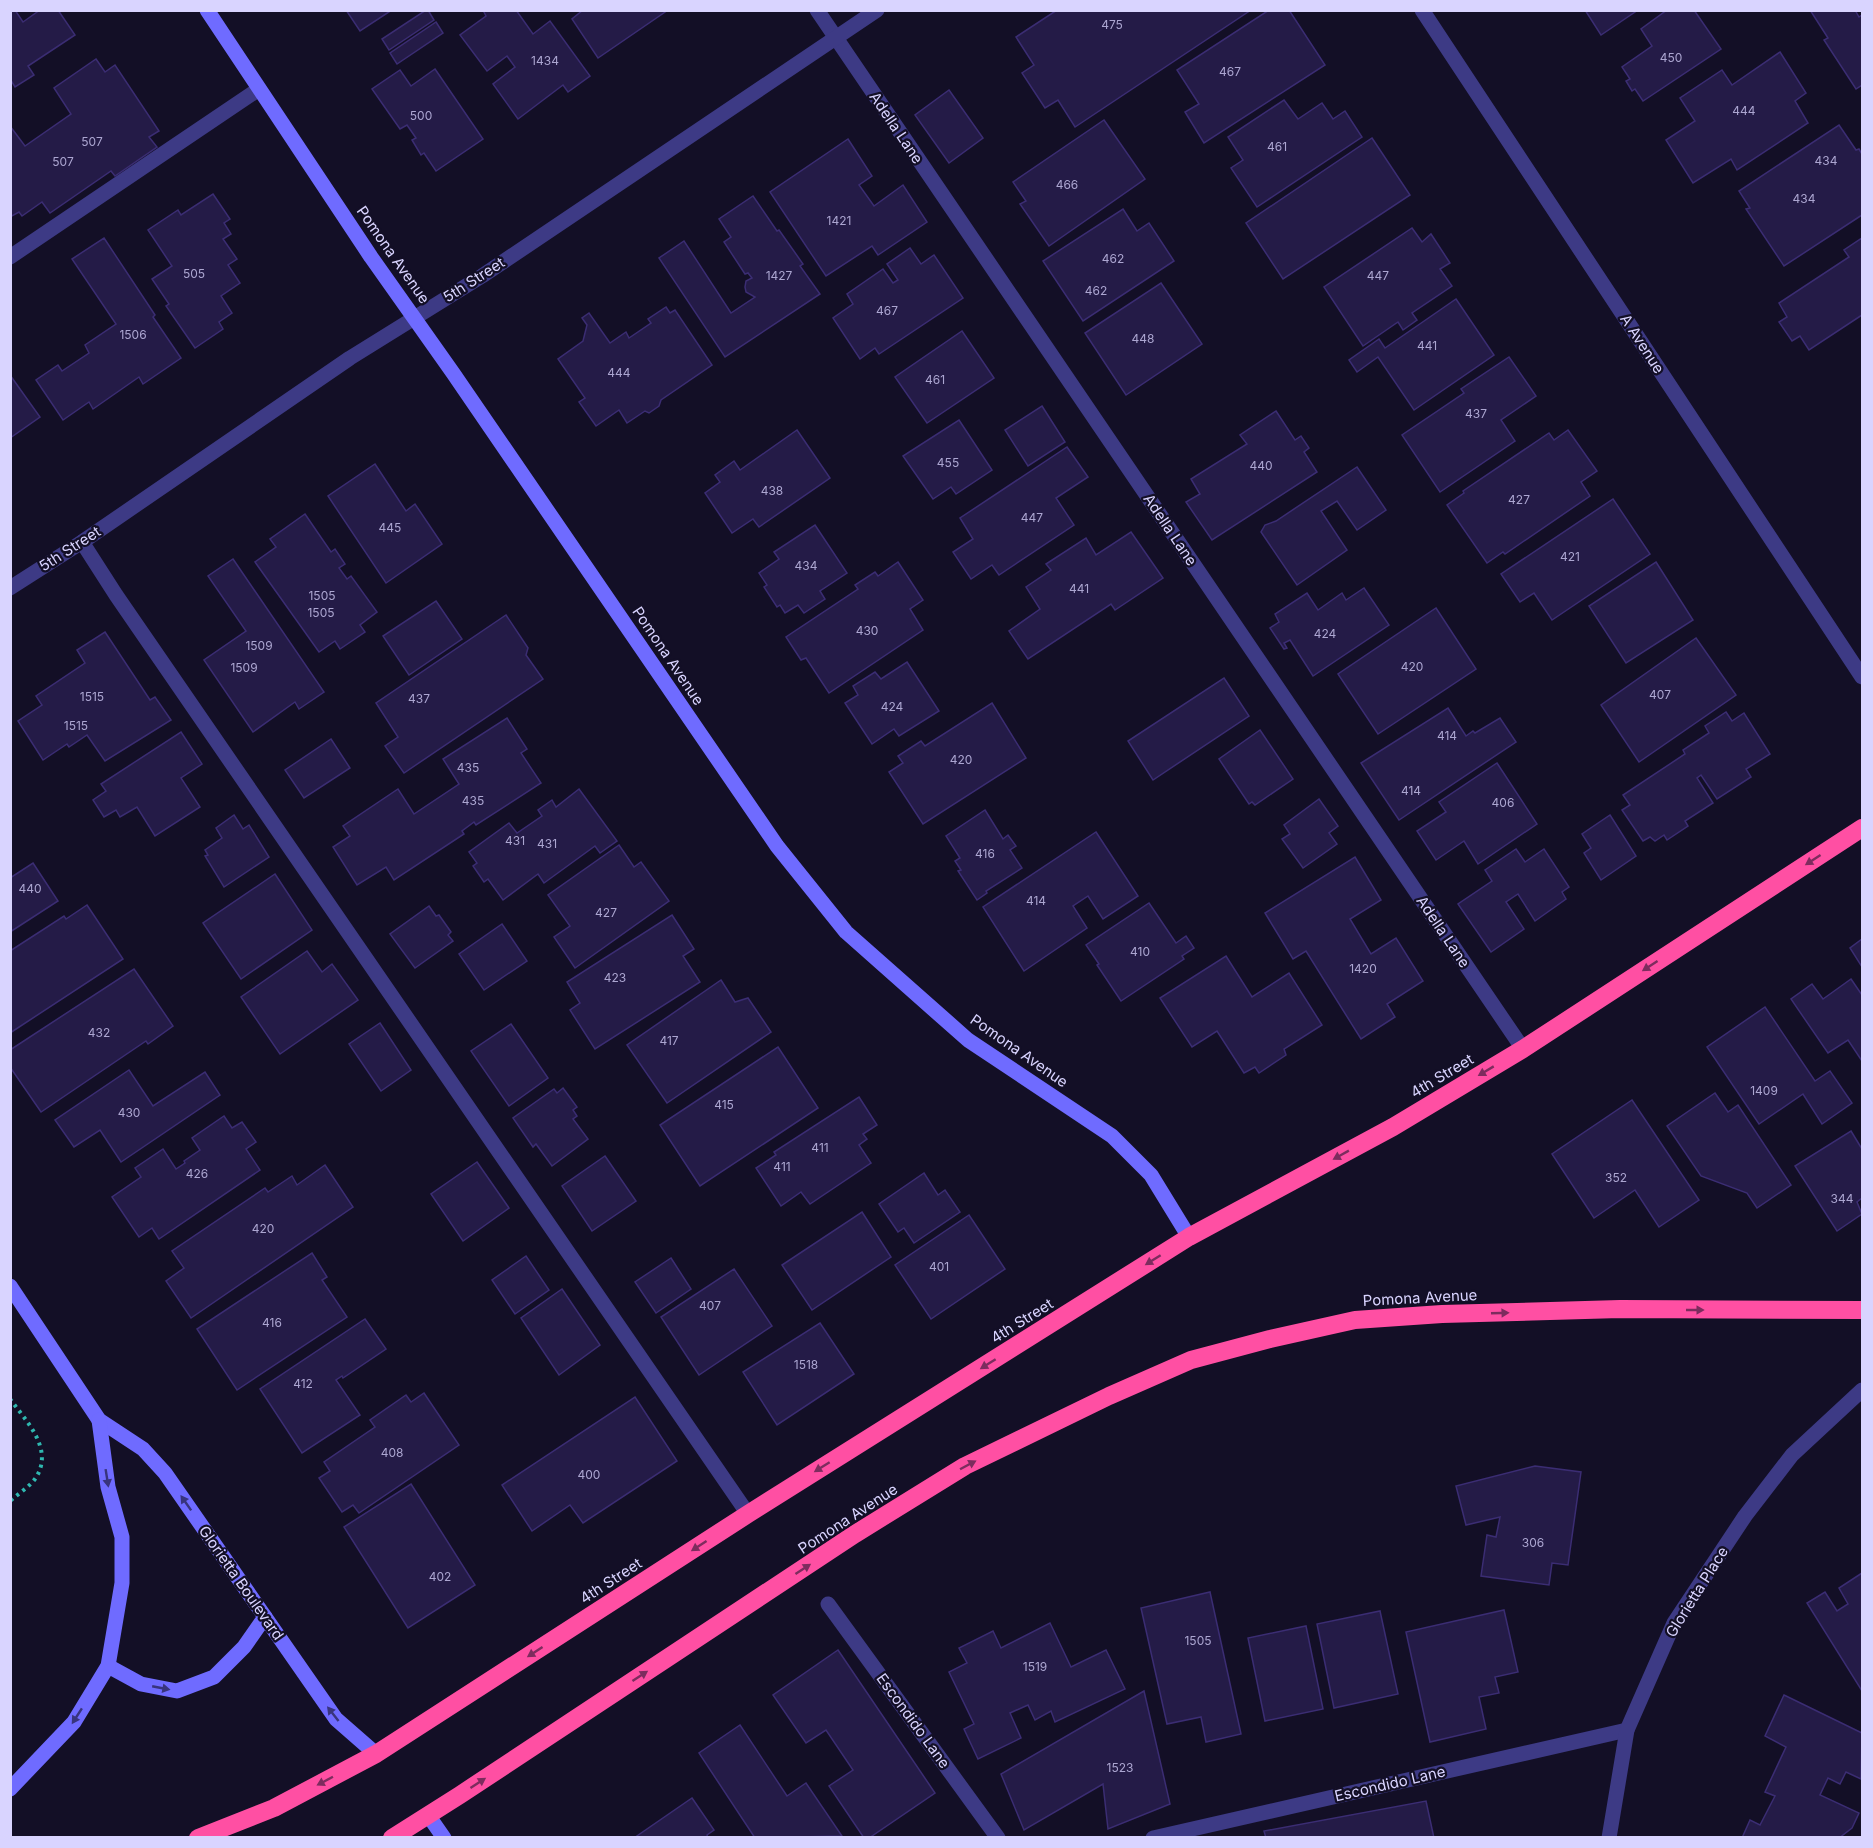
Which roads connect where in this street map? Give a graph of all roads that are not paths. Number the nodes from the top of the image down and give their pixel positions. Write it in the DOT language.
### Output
graph roads {
  1 [pos="207,10"];
  2 [pos="817,10"];
  3 [pos="877,10"];
  4 [pos="1422,10"];
  5 [pos="836,38"];
  6 [pos="259,89"];
  7 [pos="10,256"];
  8 [pos="415,319"];
  9 [pos="82,542"];
  10 [pos="10,588"];
  11 [pos="1863,677"];
  12 [pos="1863,828"];
  13 [pos="1523,1049"];
  14 [pos="1189,1237"];
  15 [pos="10,1286"];
  16 [pos="1863,1310"];
  17 [pos="1863,1390"];
  18 [pos="99,1420"];
  19 [pos="748,1514"];
  20 [pos="828,1604"];
  21 [pos="265,1617"];
  22 [pos="108,1666"];
  23 [pos="1627,1730"];
  24 [pos="376,1754"];
  25 [pos="10,1789"];
  26 [pos="428,1815"];
  27 [pos="198,1838"];
  28 [pos="392,1838"];
  29 [pos="444,1838"];
  30 [pos="998,1838"];
  31 [pos="1153,1838"];
  32 [pos="1609,1838"];
  1 -- 6 [label="street, Pomona Avenue"];
  2 -- 5 [label="street, Adella Lane"];
  3 -- 5 [label="street, 5th Street"];
  4 -- 11 [label="street, A Avenue"];
  5 -- 8 [label="street, 5th Street"];
  5 -- 13 [label="street, Adella Lane"];
  6 -- 7 [label="street"];
  6 -- 8 [label="street, Pomona Avenue"];
  8 -- 9 [label="street, 5th Street"];
  8 -- 14 [label="street, Pomona Avenue"];
  9 -- 10 [label="street, 5th Street"];
  9 -- 19 [label="street"];
  12 -- 13 [label="highway, 4th Street, one-way"];
  13 -- 14 [label="highway, 4th Street, one-way"];
  14 -- 19 [label="highway, 4th Street, one-way"];
  15 -- 18 [label="street, Glorietta Boulevard"];
  26 -- 16 [label="highway, Pomona Avenue, one-way"];
  17 -- 23 [label="street, Glorietta Place"];
  21 -- 18 [label="street, Glorietta Boulevard, one-way"];
  18 -- 22 [label="street, Glorietta Boulevard, one-way"];
  19 -- 24 [label="highway, 4th Street, one-way"];
  20 -- 30 [label="street, Escondido Lane"];
  22 -- 21 [label="street, one-way"];
  24 -- 21 [label="street, Glorietta Boulevard, one-way"];
  22 -- 25 [label="street, Glorietta Boulevard, one-way"];
  23 -- 31 [label="street, Escondido Lane"];
  23 -- 32 [label="street, Glorietta Place"];
  24 -- 27 [label="highway, 4th Street, one-way"];
  26 -- 28 [label="highway"];
  26 -- 29 [label="street"];
}
